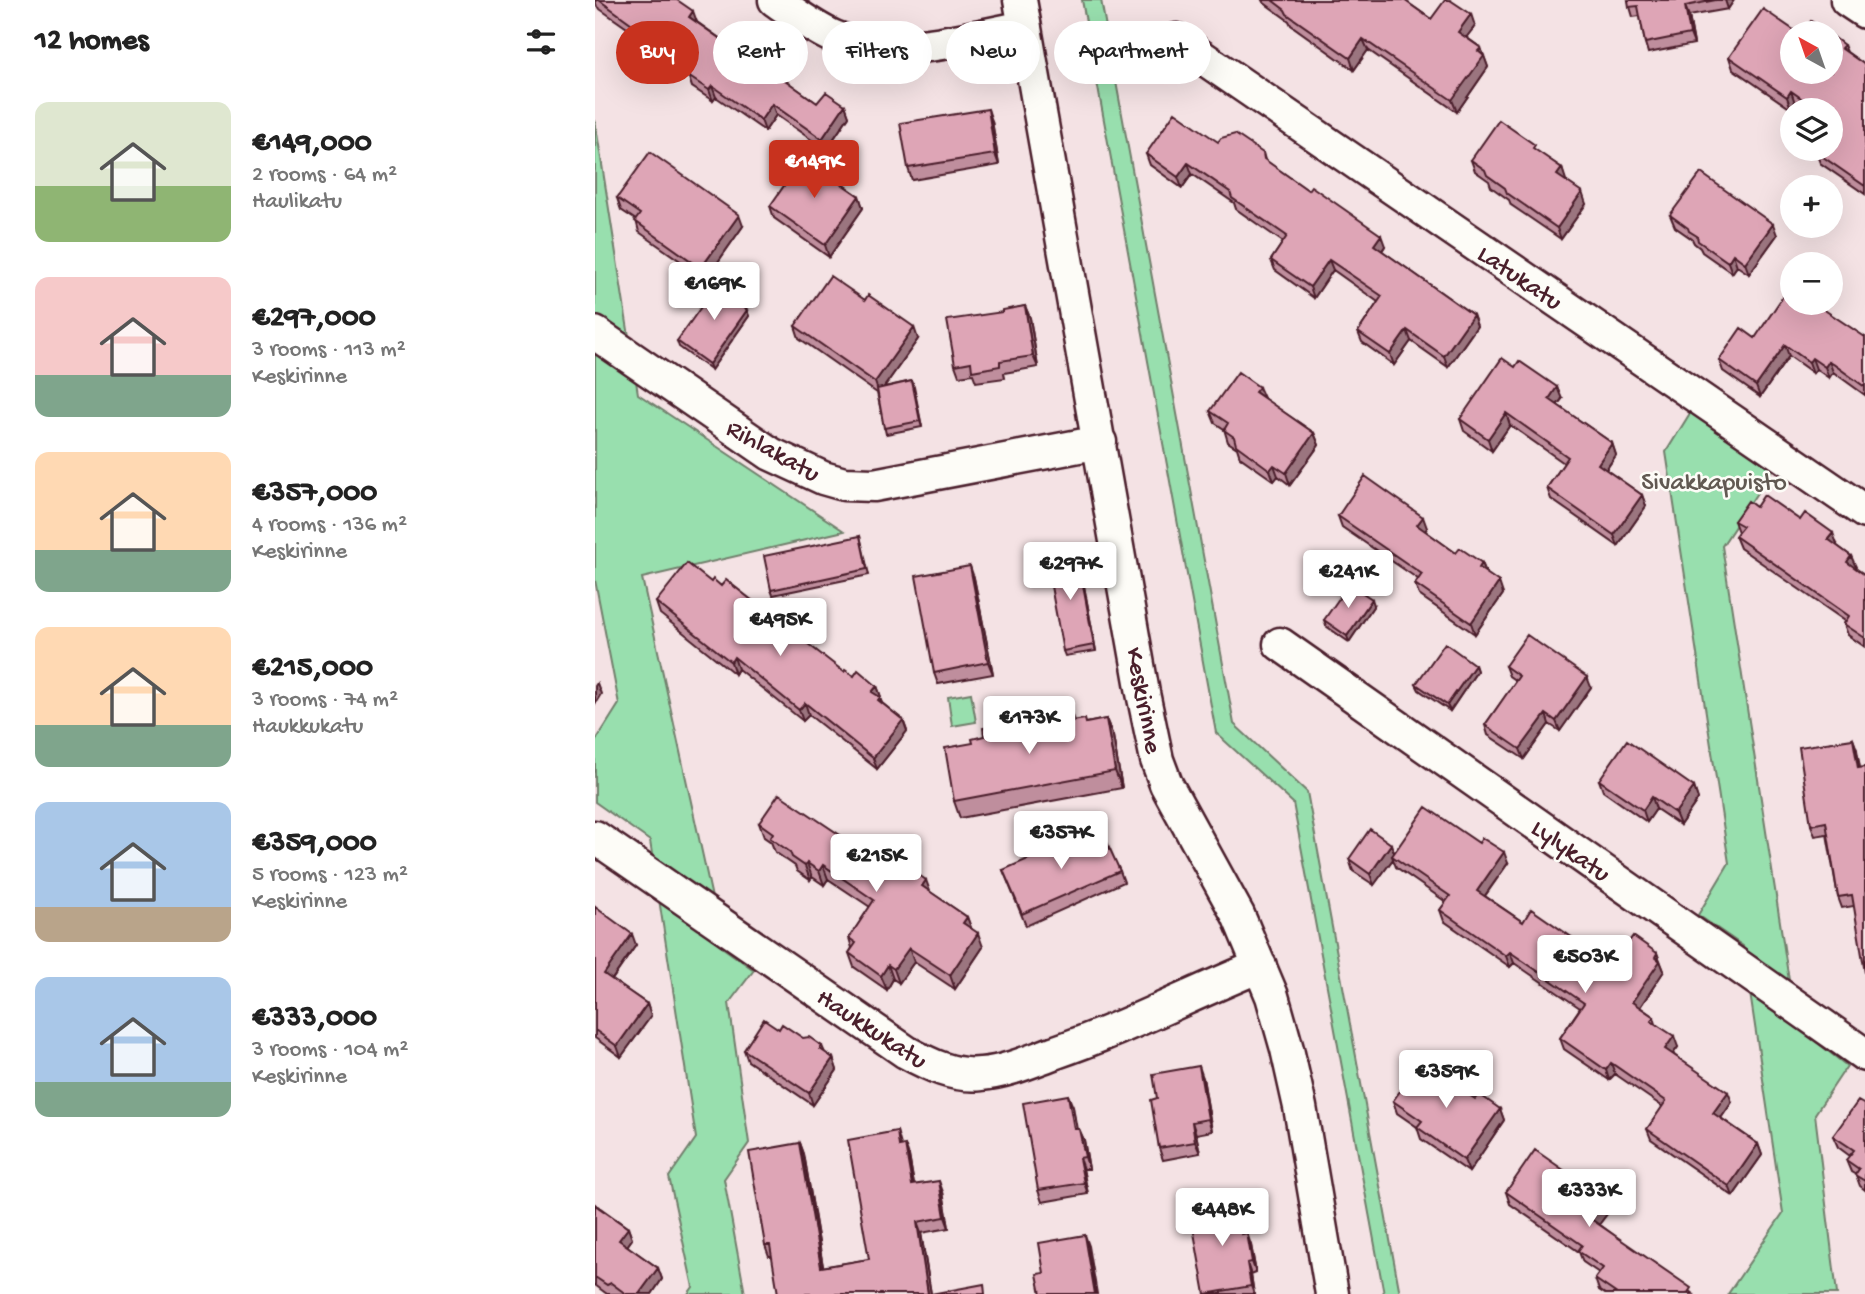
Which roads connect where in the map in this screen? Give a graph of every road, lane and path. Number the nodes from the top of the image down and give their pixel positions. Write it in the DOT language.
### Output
graph roads {
  1 [pos="775,0"];
  2 [pos="1847,0"];
  3 [pos="1865,12"];
  4 [pos="1023,14"];
  5 [pos="1211,63"];
  6 [pos="595,333"];
  7 [pos="1100,442"];
  8 [pos="1865,512"];
  9 [pos="1280,644"];
  10 [pos="595,837"];
  11 [pos="1260,966"];
  12 [pos="1865,1055"];
  13 [pos="1332,1294"];
  1 -- 4 [label="street"];
  2 -- 3 [label="street"];
  4 -- 7 [label="street, Keskirinne"];
  5 -- 8 [label="street, Latukatu"];
  6 -- 7 [label="street, Rihlakatu"];
  7 -- 11 [label="street, Keskirinne"];
  9 -- 12 [label="street, Lylykatu"];
  10 -- 11 [label="street, Haukkukatu"];
  11 -- 13 [label="street, Keskirinne"];
}
